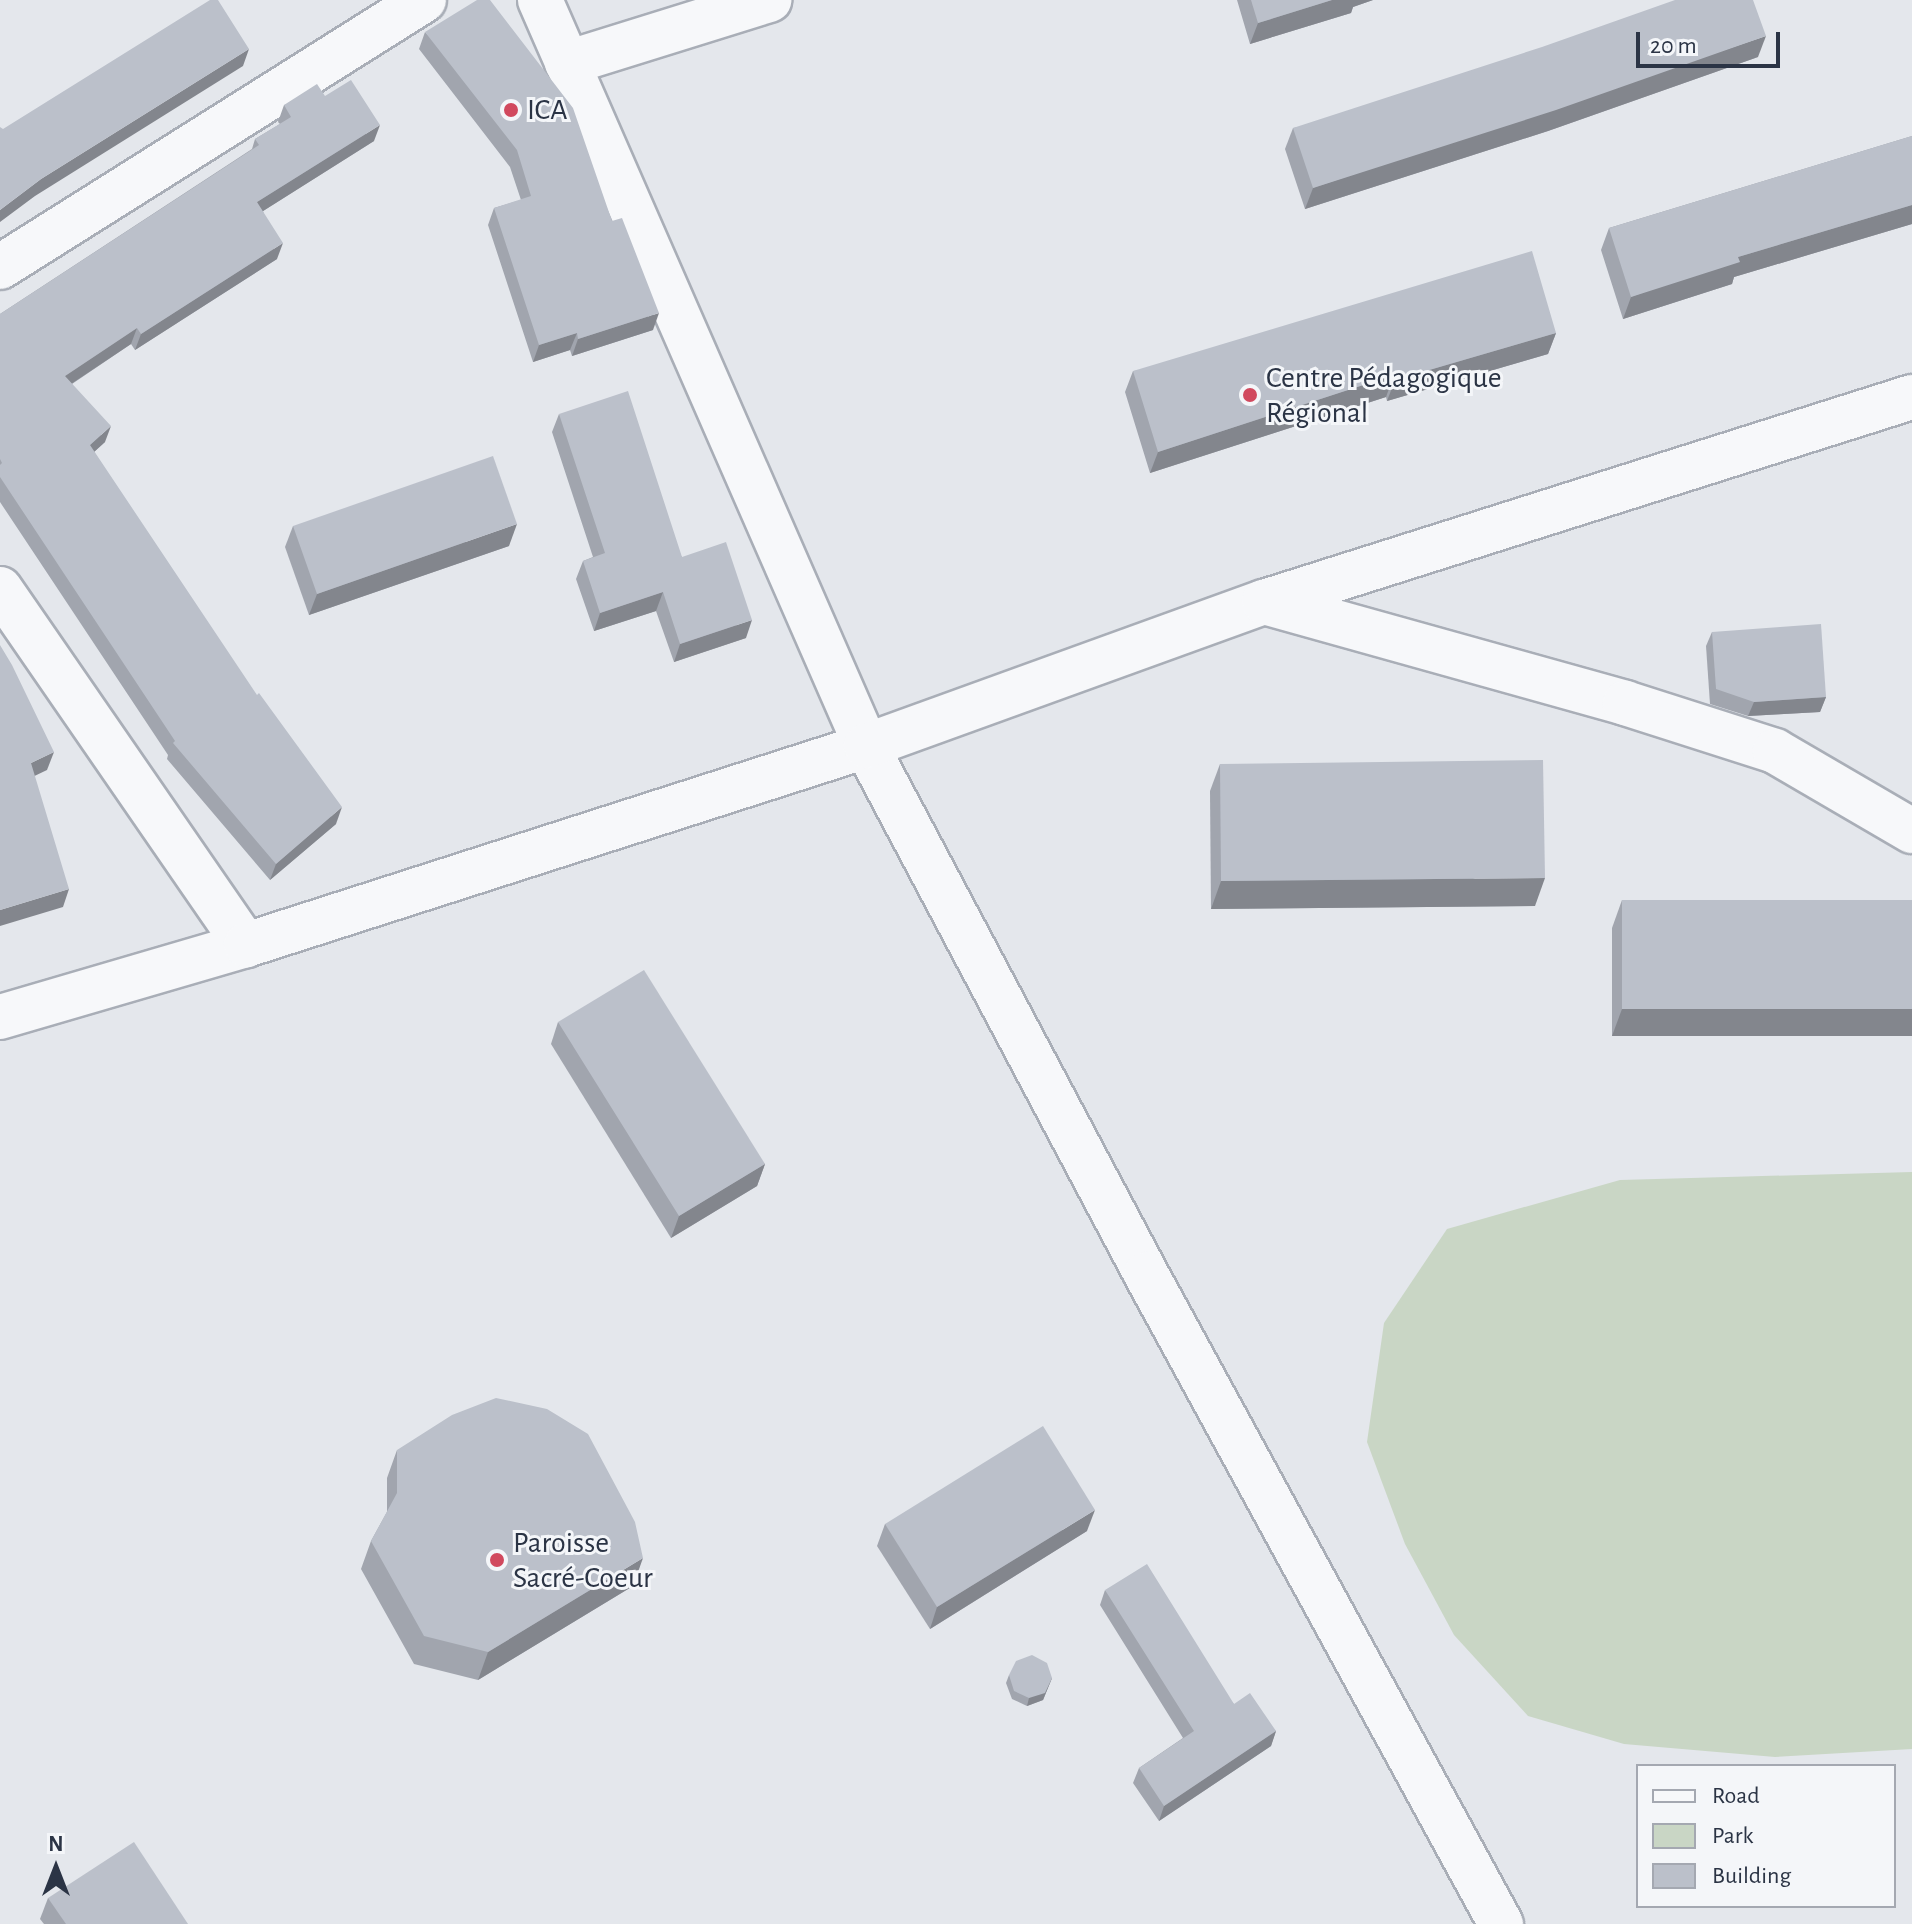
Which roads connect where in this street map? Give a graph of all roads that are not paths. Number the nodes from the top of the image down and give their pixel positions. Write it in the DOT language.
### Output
graph roads {
  1 [pos="424,0"];
  2 [pos="540,0"];
  3 [pos="769,0"];
  4 [pos="567,63"];
  5 [pos="0,267"];
  6 [pos="1912,397"];
  7 [pos="0,589"];
  8 [pos="1264,602"];
  9 [pos="866,746"];
  10 [pos="1912,831"];
  11 [pos="246,945"];
  12 [pos="0,1017"];
  13 [pos="1501,1924"];
  1 -- 5 [label="street"];
  2 -- 4 [label="street"];
  3 -- 4 [label="street"];
  4 -- 9 [label="street"];
  6 -- 8 [label="street"];
  7 -- 11 [label="street"];
  8 -- 9 [label="street"];
  8 -- 10 [label="street"];
  9 -- 11 [label="street"];
  9 -- 13 [label="street"];
  11 -- 12 [label="street"];
}
